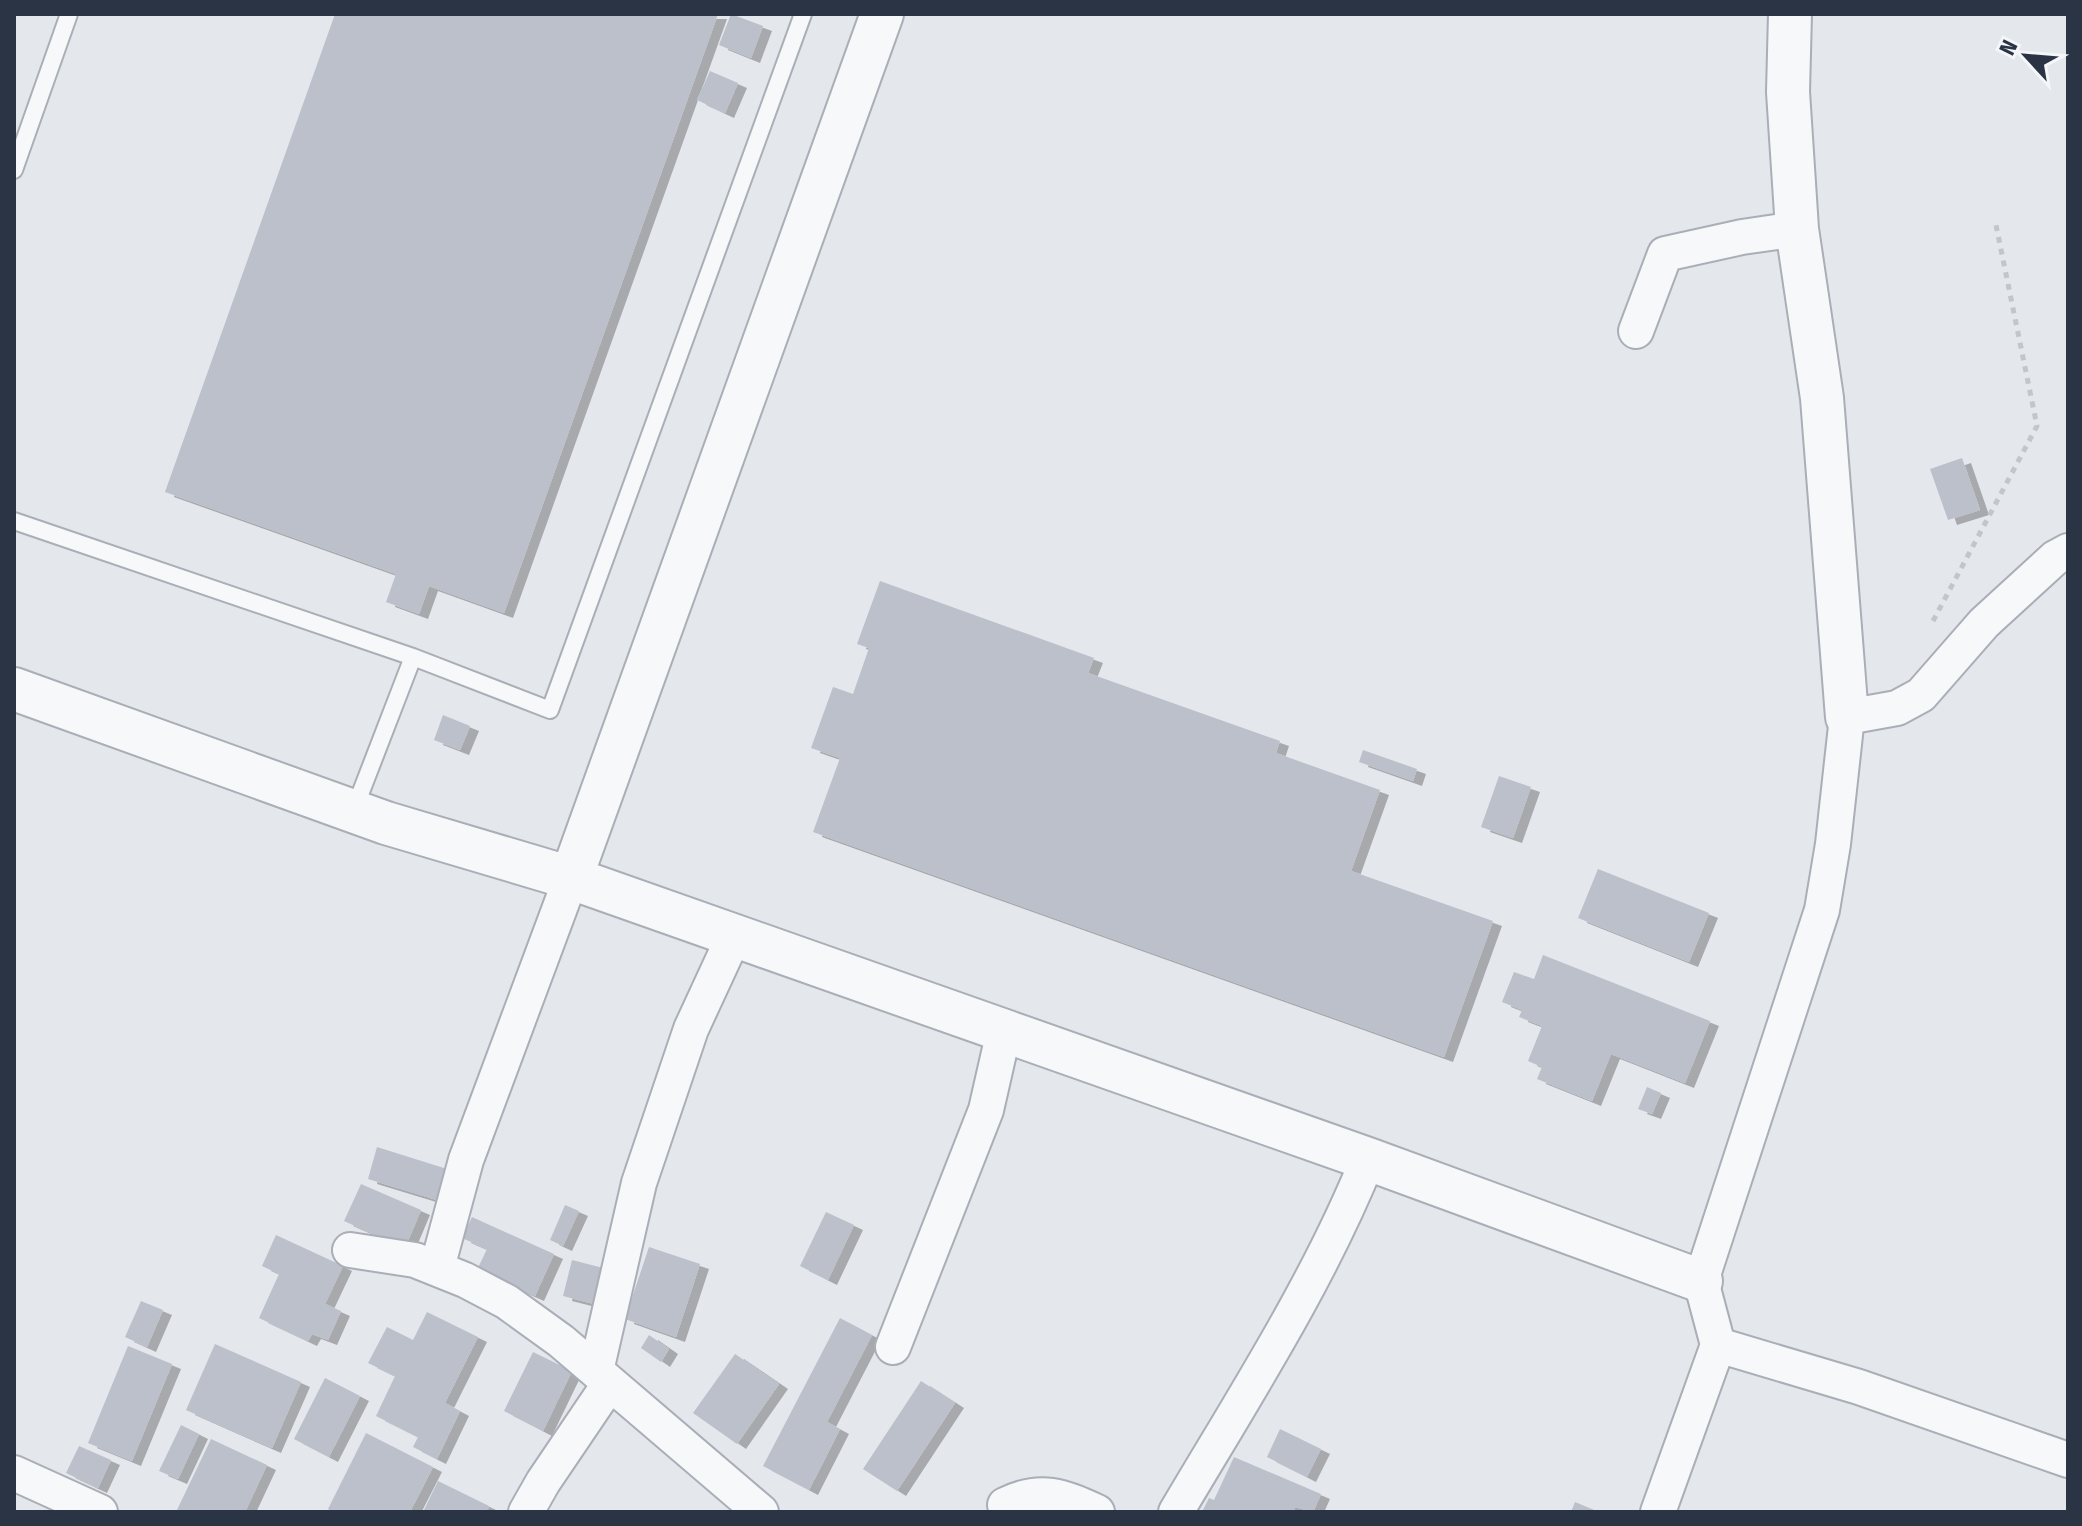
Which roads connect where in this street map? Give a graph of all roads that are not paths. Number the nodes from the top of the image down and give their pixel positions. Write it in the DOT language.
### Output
graph roads {
  1 [pos="69,14"];
  2 [pos="803,14"];
  3 [pos="882,14"];
  4 [pos="1790,14"];
  5 [pos="14,170"];
  6 [pos="1797,229"];
  7 [pos="1636,331"];
  8 [pos="14,521"];
  9 [pos="2068,551"];
  10 [pos="413,657"];
  11 [pos="14,689"];
  12 [pos="1847,717"];
  13 [pos="354,811"];
  14 [pos="571,878"];
  15 [pos="734,936"];
  16 [pos="1004,1031"];
  17 [pos="1368,1159"];
  18 [pos="350,1250"];
  19 [pos="437,1268"];
  20 [pos="1701,1281"];
  21 [pos="1718,1345"];
  22 [pos="893,1347"];
  23 [pos="603,1377"];
  24 [pos="2068,1460"];
  25 [pos="14,1473"];
  26 [pos="1005,1505"];
  27 [pos="100,1512"];
  28 [pos="526,1512"];
  29 [pos="761,1512"];
  30 [pos="1097,1512"];
  31 [pos="1176,1512"];
  32 [pos="1658,1512"];
  1 -- 5 [label="lane"];
  2 -- 10 [label="lane"];
  3 -- 14 [label="street"];
  4 -- 6 [label="street"];
  6 -- 7 [label="street"];
  6 -- 12 [label="street"];
  8 -- 10 [label="lane"];
  9 -- 12 [label="street"];
  10 -- 13 [label="lane"];
  11 -- 13 [label="street"];
  12 -- 20 [label="street"];
  13 -- 14 [label="street"];
  14 -- 15 [label="street"];
  14 -- 19 [label="street"];
  15 -- 16 [label="street"];
  15 -- 23 [label="street"];
  16 -- 17 [label="street"];
  16 -- 22 [label="street"];
  17 -- 20 [label="street"];
  17 -- 31 [label="street"];
  18 -- 19 [label="street"];
  19 -- 23 [label="street"];
  20 -- 21 [label="street"];
  21 -- 24 [label="street"];
  21 -- 32 [label="street"];
  23 -- 28 [label="street"];
  23 -- 29 [label="street"];
  25 -- 27 [label="street"];
  26 -- 30 [label="street"];
}
